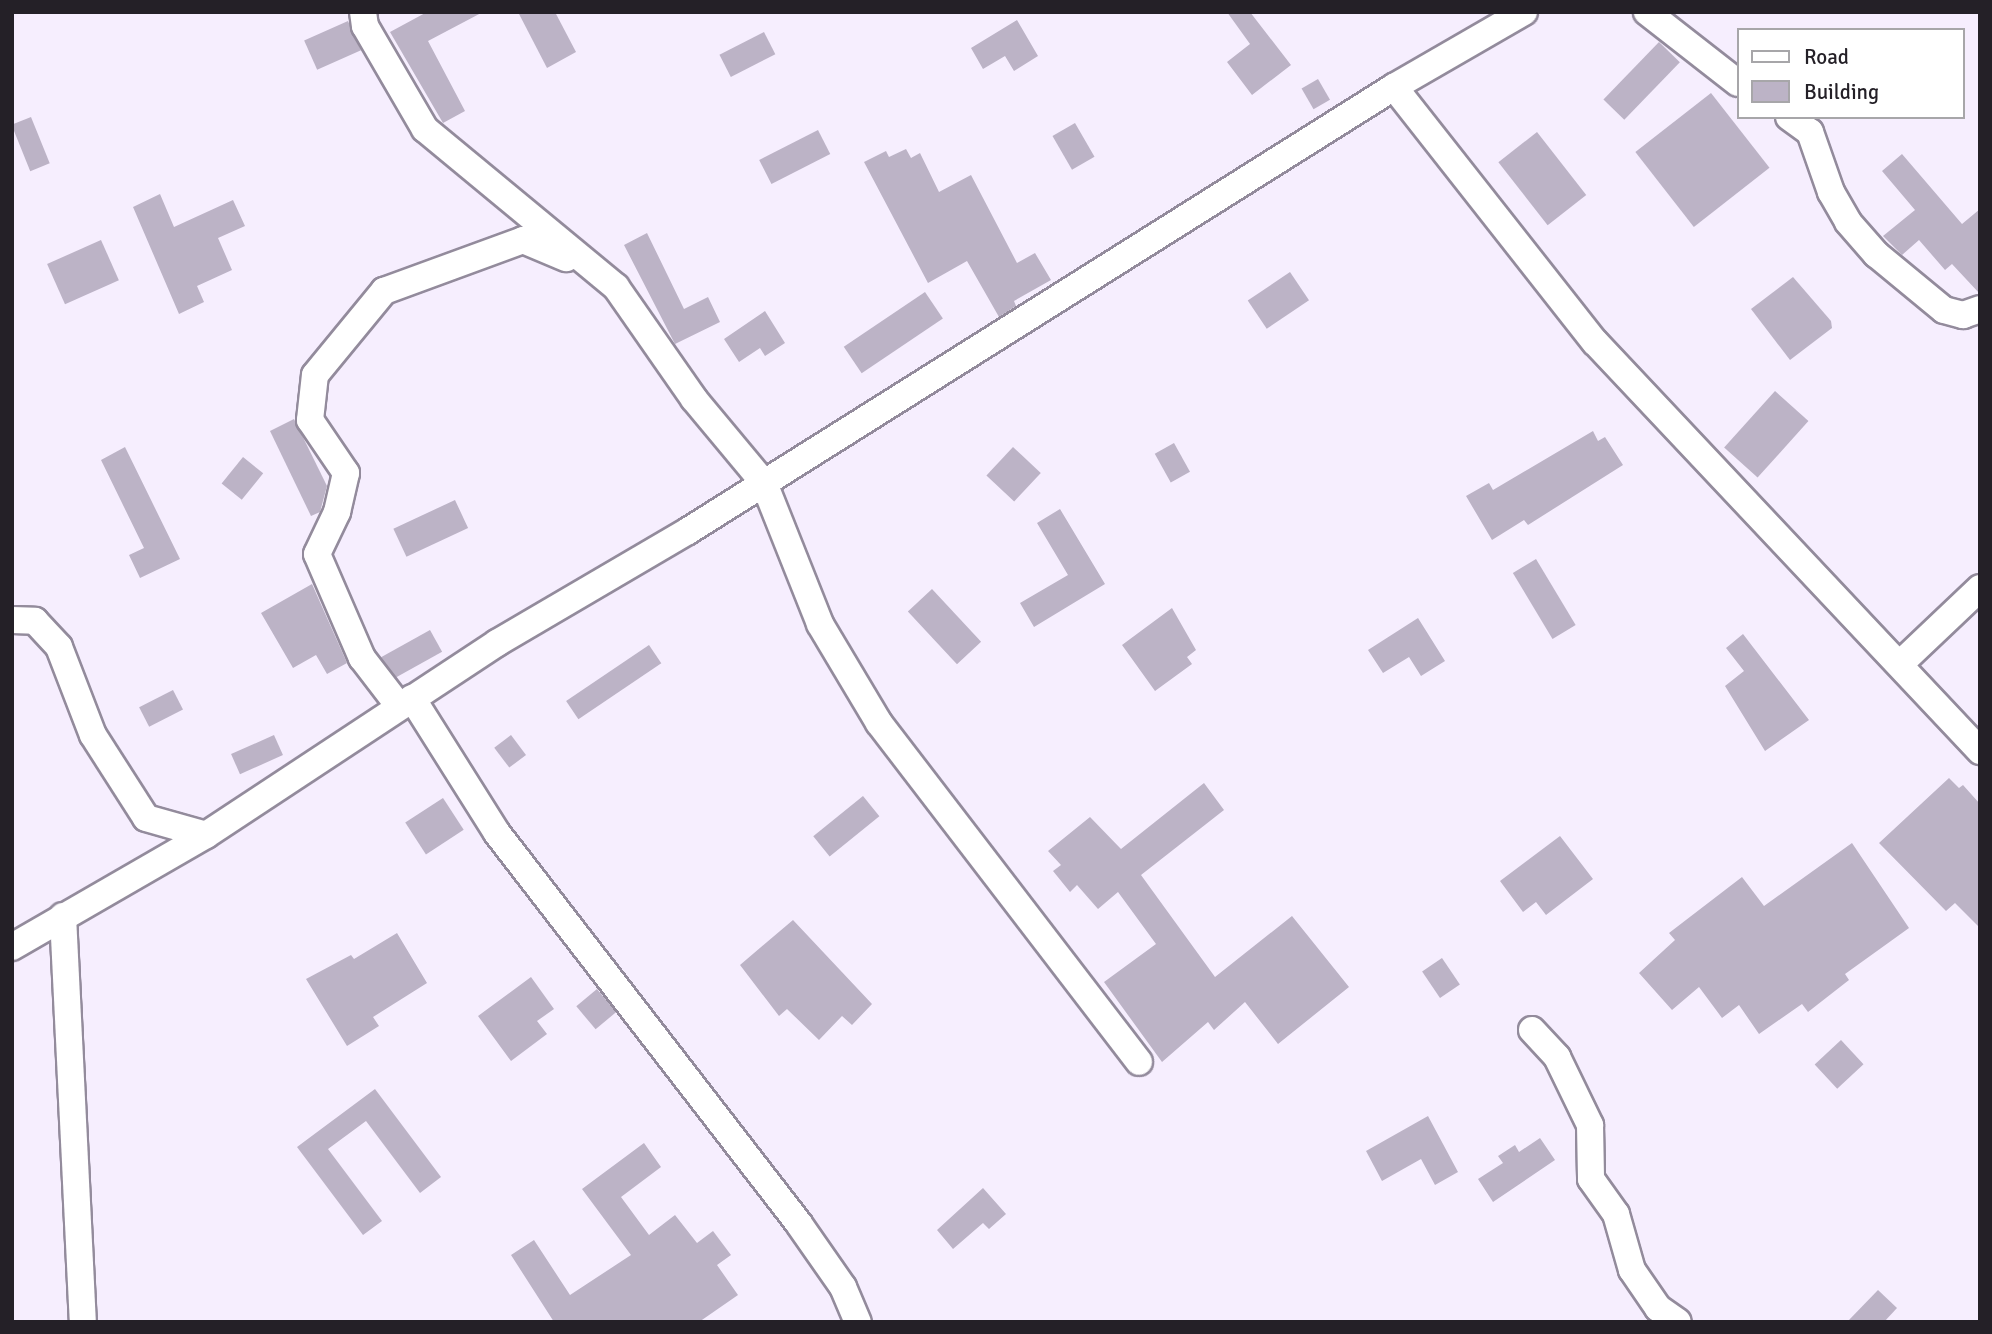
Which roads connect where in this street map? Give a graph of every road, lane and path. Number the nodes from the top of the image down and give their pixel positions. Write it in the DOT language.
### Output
graph roads {
  1 [pos="363,12"];
  2 [pos="1524,12"];
  3 [pos="1647,12"];
  4 [pos="1736,81"];
  5 [pos="1394,87"];
  6 [pos="1792,119"];
  7 [pos="615,287"];
  8 [pos="1980,309"];
  9 [pos="764,482"];
  10 [pos="1980,588"];
  11 [pos="12,620"];
  12 [pos="1901,663"];
  13 [pos="406,702"];
  14 [pos="1980,751"];
  15 [pos="206,835"];
  16 [pos="63,916"];
  17 [pos="12,947"];
  18 [pos="1532,1030"];
  19 [pos="1139,1062"];
  20 [pos="83,1322"];
  21 [pos="858,1322"];
  22 [pos="1678,1322"];
  1 -- 7 [label="street"];
  2 -- 5 [label="street"];
  3 -- 4 [label="street"];
  5 -- 9 [label="street"];
  5 -- 12 [label="street"];
  6 -- 8 [label="street"];
  7 -- 9 [label="street"];
  7 -- 13 [label="street"];
  9 -- 13 [label="street"];
  9 -- 19 [label="street"];
  10 -- 12 [label="street"];
  11 -- 15 [label="street"];
  12 -- 14 [label="street"];
  13 -- 15 [label="street"];
  13 -- 21 [label="street"];
  15 -- 16 [label="street"];
  16 -- 17 [label="street"];
  16 -- 20 [label="street"];
  18 -- 22 [label="street"];
}
